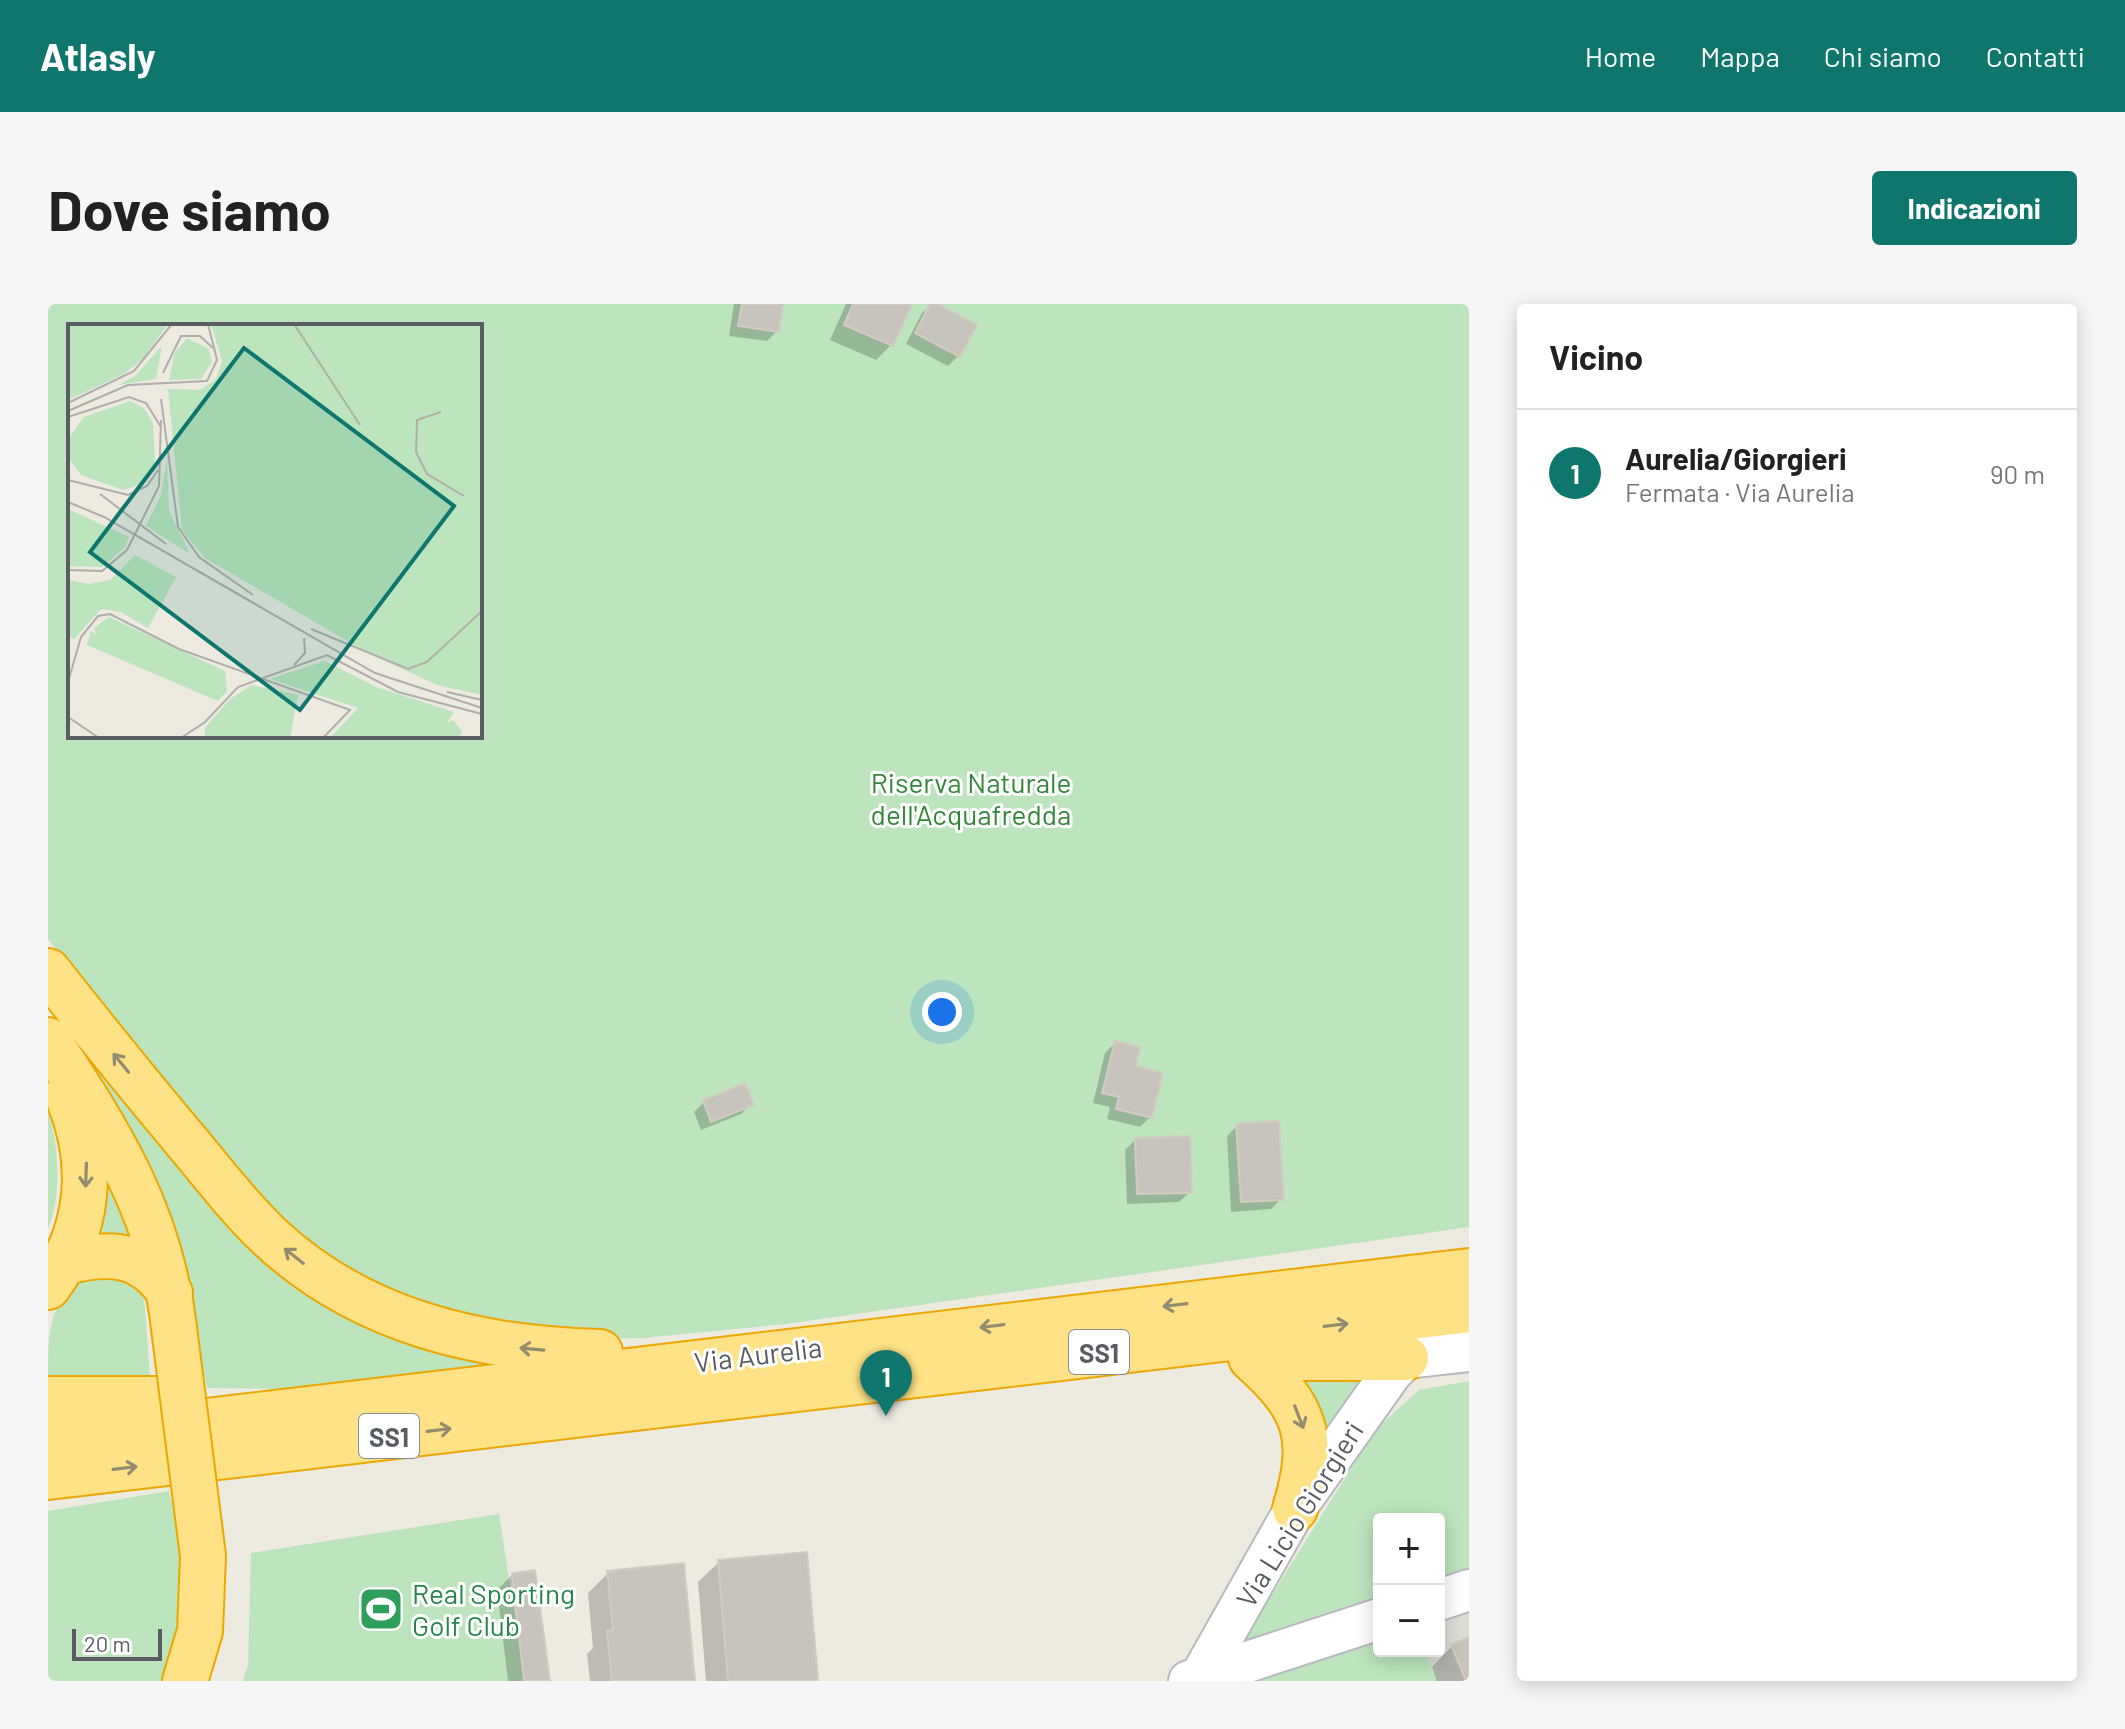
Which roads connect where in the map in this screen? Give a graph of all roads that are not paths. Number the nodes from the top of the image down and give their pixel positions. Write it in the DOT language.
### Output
graph roads {
  1 [pos="48,971"];
  2 [pos="48,1040"];
  3 [pos="48,1048"];
  4 [pos="1469,1241"];
  5 [pos="1469,1271"];
  6 [pos="57,1274"];
  7 [pos="1253,1295"];
  8 [pos="1469,1310"];
  9 [pos="172,1311"];
  10 [pos="890,1339"];
  11 [pos="1469,1351"];
  12 [pos="1251,1358"];
  13 [pos="1406,1358"];
  14 [pos="730,1395"];
  15 [pos="48,1399"];
  16 [pos="353,1402"];
  17 [pos="48,1440"];
  18 [pos="48,1477"];
  19 [pos="1295,1509"];
  20 [pos="1469,1590"];
  21 [pos="1445,1598"];
  22 [pos="1373,1621"];
  23 [pos="1196,1680"];
  24 [pos="185,1681"];
  10 -- 1 [label="highway, one-way"];
  2 -- 9 [label="highway"];
  3 -- 6 [label="highway, one-way"];
  4 -- 7 [label="highway"];
  5 -- 7 [label="highway, Via Aurelia / SS1"];
  6 -- 9 [label="highway"];
  7 -- 10 [label="highway, Via Aurelia / SS1, one-way"];
  14 -- 8 [label="highway, Via Aurelia / SS1, one-way"];
  9 -- 24 [label="highway, bridge"];
  10 -- 16 [label="highway, Via Aurelia / SS1"];
  11 -- 13 [label="street"];
  12 -- 13 [label="highway"];
  12 -- 14 [label="highway"];
  12 -- 19 [label="highway, one-way"];
  13 -- 19 [label="street, Via Licio Giorgieri"];
  18 -- 14 [label="highway, Via Aurelia / SS1, one-way"];
  15 -- 16 [label="highway"];
  16 -- 17 [label="highway, Via Aurelia / SS1"];
  19 -- 23 [label="street, Via Licio Giorgieri"];
  20 -- 21 [label="street"];
  22 -- 23 [label="street, Via Licio Giorgieri"];
}
